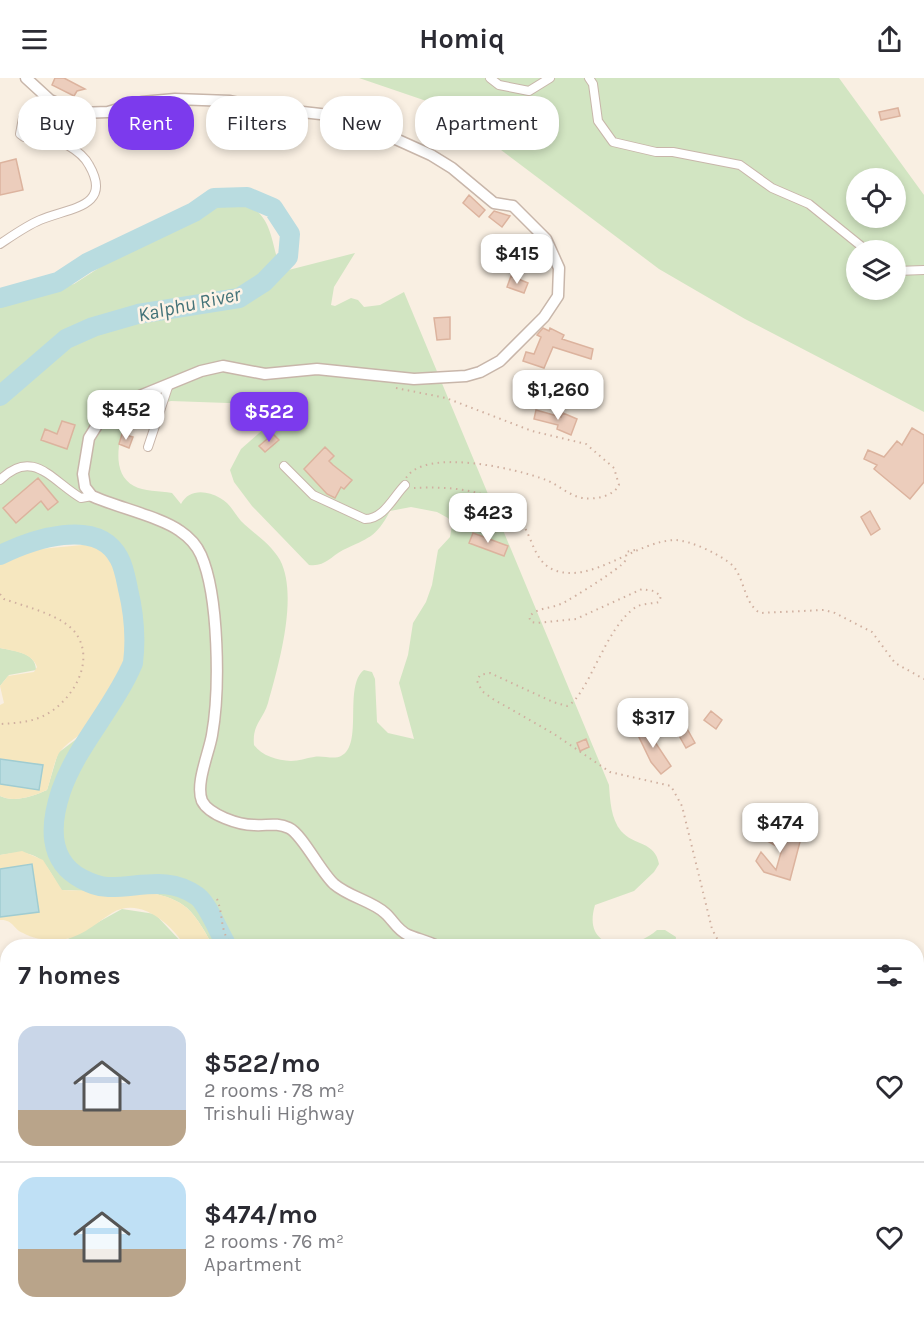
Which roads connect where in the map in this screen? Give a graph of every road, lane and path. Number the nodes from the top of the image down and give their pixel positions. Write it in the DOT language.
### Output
graph roads {
  1 [pos="27,78"];
  2 [pos="490,78"];
  3 [pos="550,78"];
  4 [pos="590,78"];
  5 [pos="45,96"];
  6 [pos="96,113"];
  7 [pos="74,150"];
  8 [pos="854,240"];
  9 [pos="0,244"];
  10 [pos="924,270"];
  11 [pos="906,271"];
  12 [pos="386,378"];
  13 [pos="170,384"];
  14 [pos="148,447"];
  15 [pos="284,466"];
  16 [pos="0,480"];
  17 [pos="405,485"];
  18 [pos="92,496"];
  19 [pos="641,549"];
  20 [pos="0,594"];
  21 [pos="924,679"];
  22 [pos="0,724"];
  23 [pos="217,898"];
  24 [pos="225,939"];
  25 [pos="419,939"];
  26 [pos="717,939"];
  1 -- 5 [label="street"];
  2 -- 3 [label="street"];
  4 -- 8 [label="street"];
  6 -- 12 [label="street"];
  7 -- 9 [label="street"];
  10 -- 11 [label="street"];
  12 -- 13 [label="street"];
  12 -- 17 [label="path"];
  13 -- 14 [label="street"];
  13 -- 18 [label="street"];
  15 -- 17 [label="street"];
  16 -- 18 [label="street"];
  17 -- 19 [label="path"];
  18 -- 25 [label="street"];
  19 -- 21 [label="path"];
  19 -- 26 [label="path"];
  20 -- 22 [label="path"];
  23 -- 24 [label="path"];
}
